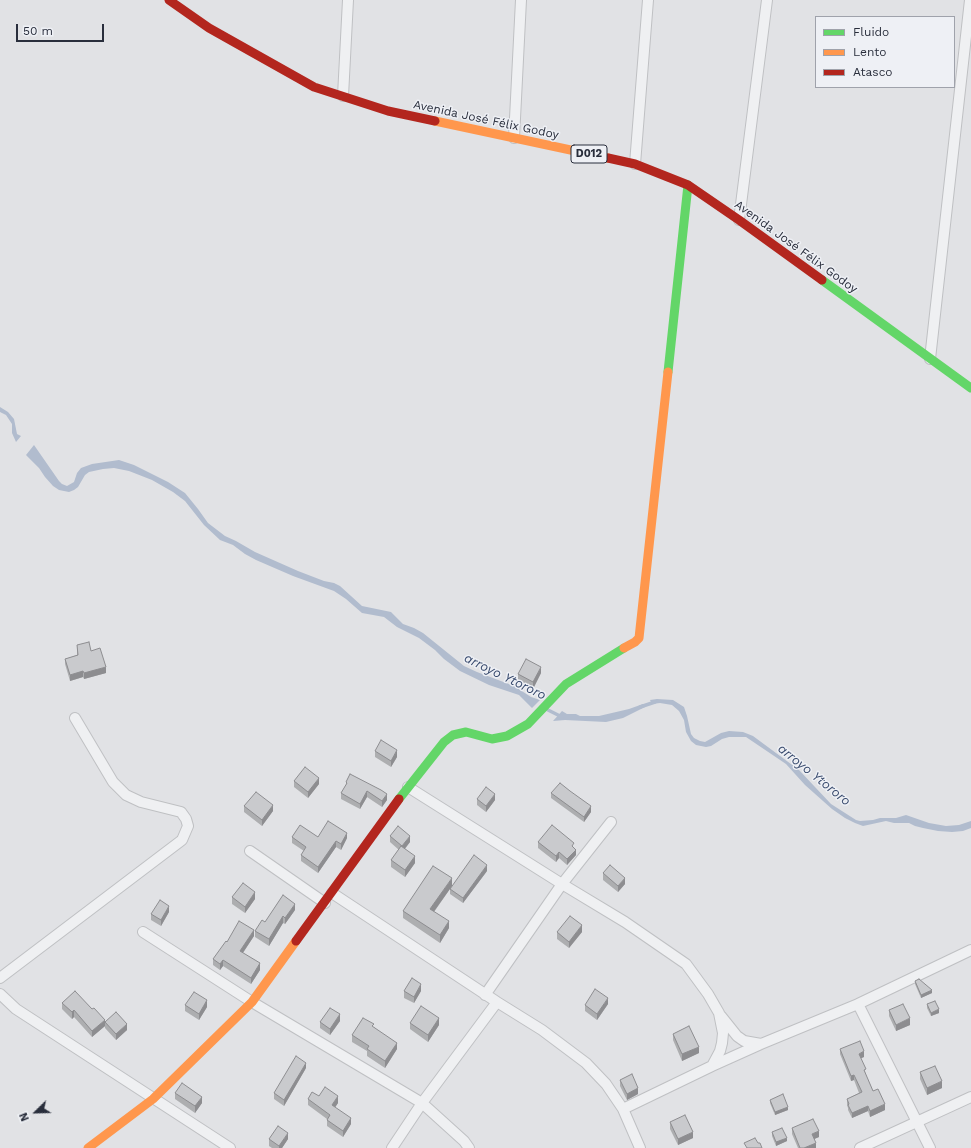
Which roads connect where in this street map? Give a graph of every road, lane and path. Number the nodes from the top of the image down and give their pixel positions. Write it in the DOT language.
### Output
graph roads {
  1 [pos="169,0"];
  2 [pos="348,0"];
  3 [pos="521,0"];
  4 [pos="648,0"];
  5 [pos="767,0"];
  6 [pos="970,0"];
  7 [pos="343,96"];
  8 [pos="514,138"];
  9 [pos="635,164"];
  10 [pos="688,185"];
  11 [pos="739,220"];
  12 [pos="930,359"];
  13 [pos="971,388"];
  14 [pos="75,718"];
  15 [pos="408,787"];
  16 [pos="611,822"];
  17 [pos="250,851"];
  18 [pos="562,884"];
  19 [pos="332,892"];
  20 [pos="325,902"];
  21 [pos="143,932"];
  22 [pos="971,950"];
  23 [pos="0,978"];
  24 [pos="0,994"];
  25 [pos="485,995"];
  26 [pos="252,1002"];
  27 [pos="497,1002"];
  28 [pos="858,1004"];
  29 [pos="719,1013"];
  30 [pos="761,1044"];
  31 [pos="712,1066"];
  32 [pos="971,1097"];
  33 [pos="153,1099"];
  34 [pos="422,1103"];
  35 [pos="623,1109"];
  36 [pos="917,1122"];
  37 [pos="88,1148"];
  38 [pos="230,1148"];
  39 [pos="392,1148"];
  40 [pos="469,1148"];
  41 [pos="640,1148"];
  42 [pos="860,1148"];
  43 [pos="930,1148"];
  1 -- 7 [label="street, Avenida José Félix Godoy / D012"];
  2 -- 7 [label="street"];
  3 -- 8 [label="street"];
  4 -- 9 [label="street"];
  5 -- 11 [label="street"];
  6 -- 12 [label="street"];
  7 -- 8 [label="street, Avenida José Félix Godoy / D012"];
  8 -- 9 [label="street, Avenida José Félix Godoy / D012"];
  9 -- 10 [label="street, Avenida José Félix Godoy / D012"];
  10 -- 11 [label="street, Avenida José Félix Godoy / D012"];
  10 -- 15 [label="street"];
  11 -- 12 [label="street, Avenida José Félix Godoy / D012"];
  12 -- 13 [label="street, Avenida José Félix Godoy / D012"];
  14 -- 23 [label="street"];
  15 -- 18 [label="street"];
  15 -- 19 [label="street"];
  16 -- 18 [label="street"];
  17 -- 20 [label="street"];
  18 -- 25 [label="street"];
  18 -- 29 [label="street"];
  19 -- 20 [label="street"];
  19 -- 25 [label="street"];
  20 -- 26 [label="street"];
  21 -- 26 [label="street"];
  22 -- 28 [label="street"];
  24 -- 33 [label="street"];
  25 -- 27 [label="street"];
  26 -- 33 [label="street"];
  26 -- 34 [label="street"];
  27 -- 34 [label="street"];
  27 -- 35 [label="street"];
  28 -- 30 [label="street"];
  28 -- 36 [label="street"];
  29 -- 30 [label="street"];
  29 -- 31 [label="street"];
  30 -- 31 [label="street"];
  31 -- 35 [label="street"];
  32 -- 36 [label="street"];
  33 -- 37 [label="street"];
  33 -- 38 [label="street"];
  34 -- 39 [label="street"];
  34 -- 40 [label="street"];
  35 -- 41 [label="street"];
  36 -- 42 [label="street"];
  36 -- 43 [label="street"];
}
